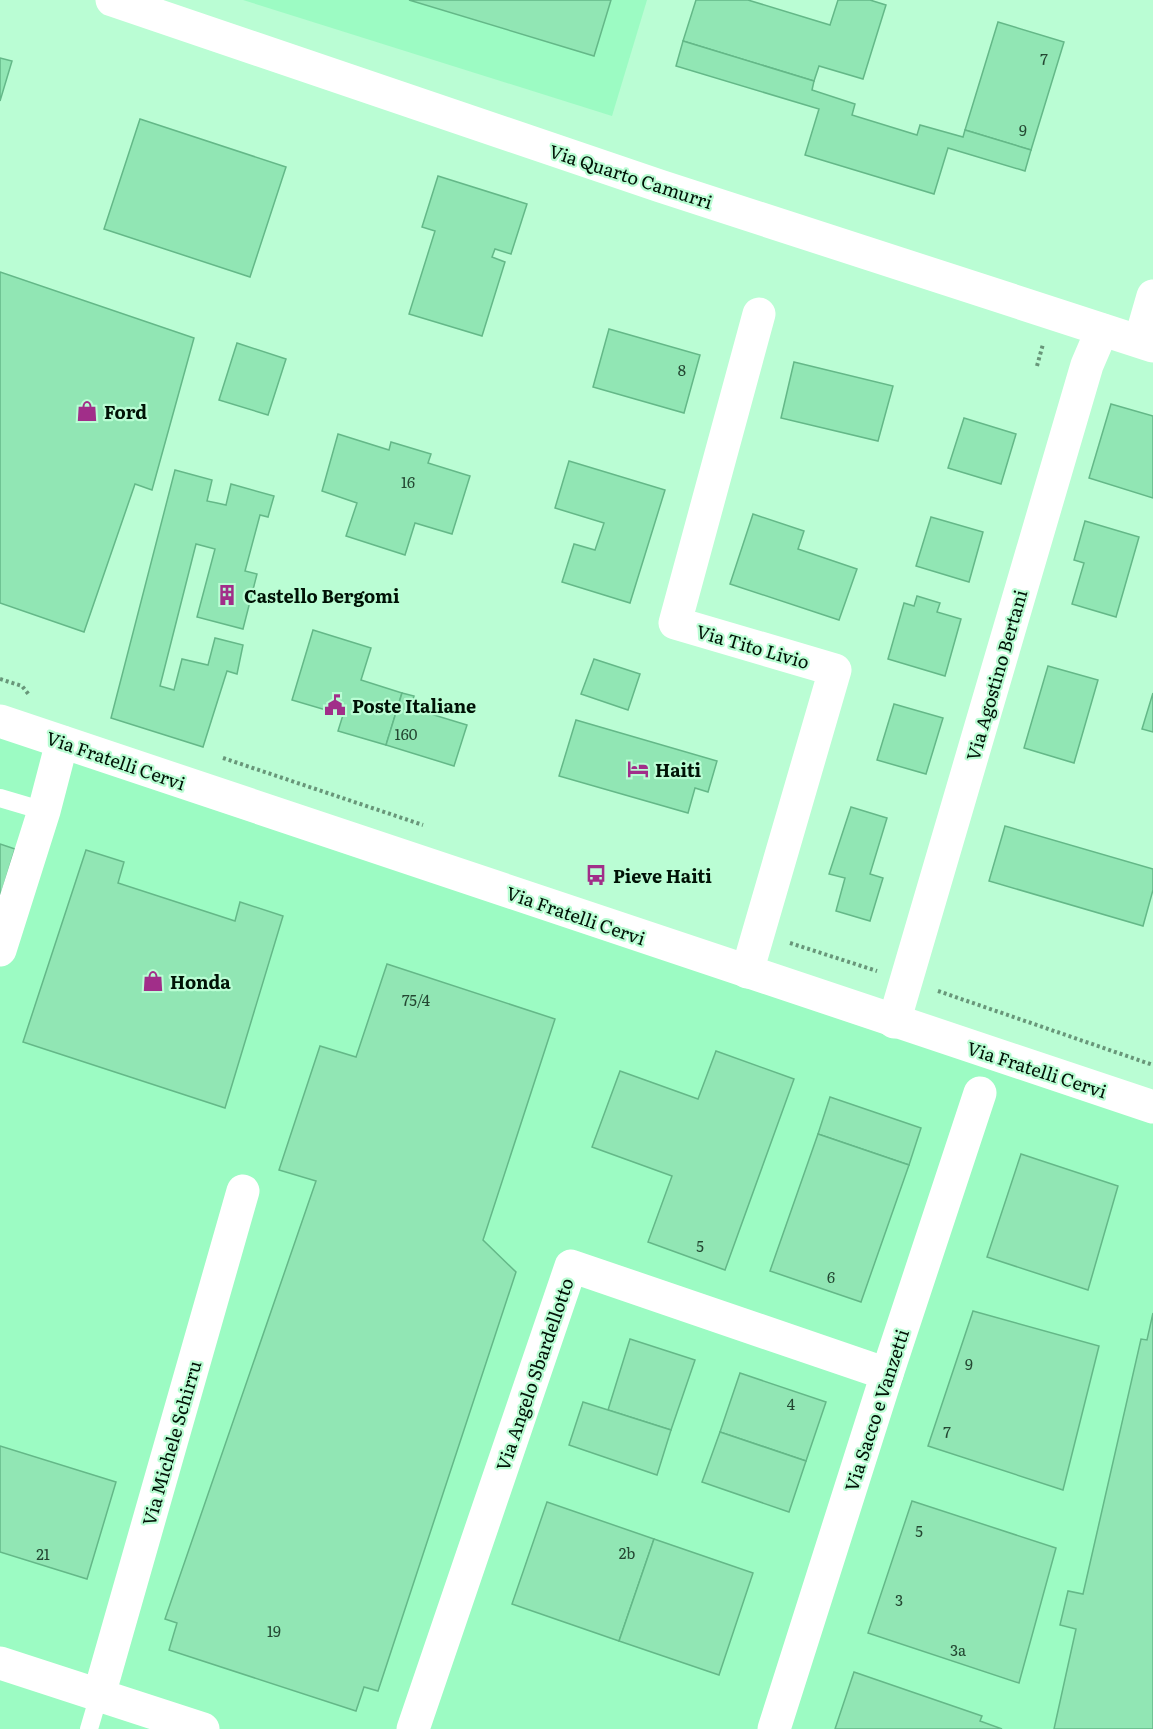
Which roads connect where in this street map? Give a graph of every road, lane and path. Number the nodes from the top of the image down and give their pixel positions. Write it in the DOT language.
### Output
graph roads {
  1 [pos="112,0"];
  2 [pos="1153,296"];
  3 [pos="759,314"];
  4 [pos="1102,330"];
  5 [pos="1146,343"];
  6 [pos="0,679"];
  7 [pos="33,700"];
  8 [pos="0,721"];
  9 [pos="62,742"];
  10 [pos="217,757"];
  11 [pos="0,798"];
  12 [pos="44,811"];
  13 [pos="424,825"];
  14 [pos="759,933"];
  15 [pos="0,950"];
  16 [pos="747,972"];
  17 [pos="906,980"];
  18 [pos="894,1022"];
  19 [pos="1153,1065"];
  20 [pos="980,1093"];
  21 [pos="1153,1107"];
  22 [pos="243,1191"];
  23 [pos="887,1374"];
  24 [pos="0,1663"];
  25 [pos="99,1695"];
  26 [pos="89,1729"];
  27 [pos="203,1729"];
  28 [pos="413,1729"];
  29 [pos="774,1729"];
  1 -- 4 [label="street, Via Quarto Camurri"];
  2 -- 5 [label="street"];
  3 -- 14 [label="street, Via Tito Livio"];
  4 -- 5 [label="street, Via Quarto Camurri"];
  4 -- 17 [label="street, Via Agostino Bertani"];
  6 -- 7 [label="path"];
  8 -- 9 [label="street, Via Fratelli Cervi"];
  9 -- 12 [label="street"];
  9 -- 16 [label="street, Via Fratelli Cervi"];
  10 -- 13 [label="path"];
  11 -- 12 [label="lane"];
  12 -- 15 [label="street"];
  14 -- 16 [label="street, Via Tito Livio"];
  14 -- 17 [label="path"];
  16 -- 18 [label="street, Via Fratelli Cervi"];
  17 -- 18 [label="street, Via Agostino Bertani"];
  17 -- 19 [label="path"];
  18 -- 21 [label="street, Via Fratelli Cervi"];
  20 -- 23 [label="street, Via Sacco e Vanzetti"];
  22 -- 25 [label="street, Via Michele Schirru"];
  23 -- 28 [label="street, Via Angelo Sbardellotto"];
  23 -- 29 [label="street, Via Sacco e Vanzetti"];
  24 -- 25 [label="street"];
  25 -- 26 [label="lane"];
  25 -- 27 [label="street"];
}
